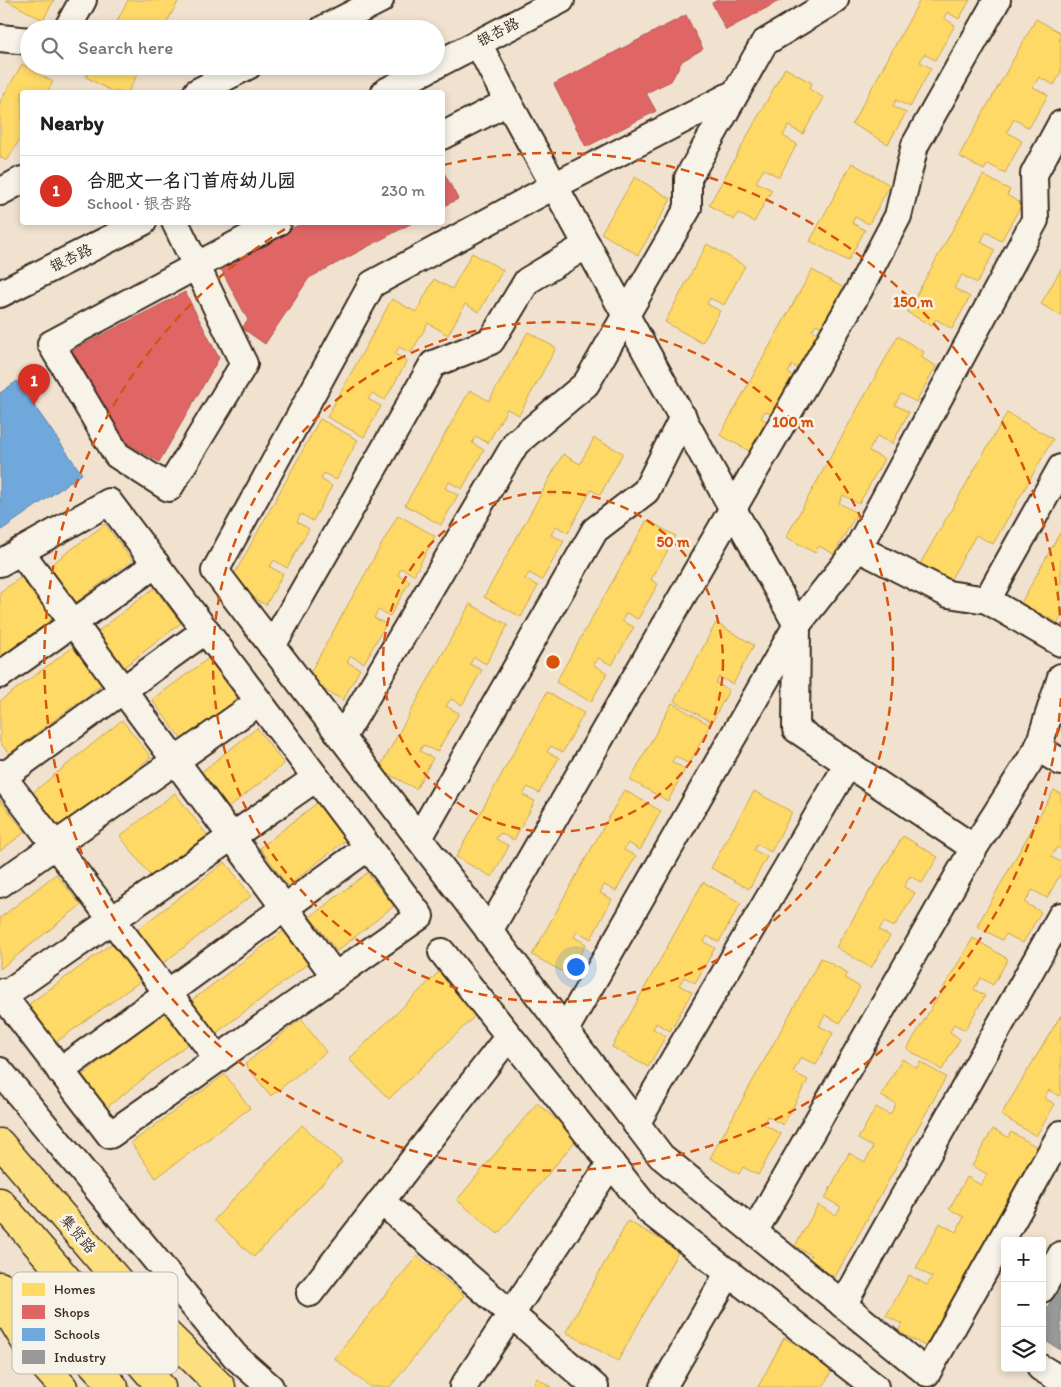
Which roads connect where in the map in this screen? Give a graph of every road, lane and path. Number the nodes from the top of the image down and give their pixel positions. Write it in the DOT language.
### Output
graph roads {
  1 [pos="83,0"];
  2 [pos="379,0"];
  3 [pos="561,0"];
  4 [pos="835,0"];
  5 [pos="996,0"];
  6 [pos="72,20"];
  7 [pos="340,20"];
  8 [pos="0,38"];
  9 [pos="20,41"];
  10 [pos="478,43"];
  11 [pos="445,61"];
  12 [pos="230,75"];
  13 [pos="418,75"];
  14 [pos="200,90"];
  15 [pos="390,90"];
  16 [pos="735,93"];
  17 [pos="508,102"];
  18 [pos="1061,124"];
  19 [pos="445,134"];
  20 [pos="20,181"];
  21 [pos="554,186"];
  22 [pos="0,192"];
  23 [pos="137,225"];
  24 [pos="177,225"];
  25 [pos="272,225"];
  26 [pos="587,245"];
  27 [pos="197,265"];
  28 [pos="0,294"];
  29 [pos="626,316"];
  30 [pos="683,417"];
  31 [pos="1061,468"];
  32 [pos="733,509"];
  33 [pos="858,548"];
  34 [pos="10,557"];
  35 [pos="156,564"];
  36 [pos="987,600"];
  37 [pos="74,623"];
  38 [pos="797,625"];
  39 [pos="206,630"];
  40 [pos="1061,643"];
  41 [pos="272,646"];
  42 [pos="0,676"];
  43 [pos="1061,677"];
  44 [pos="123,690"];
  45 [pos="259,702"];
  46 [pos="342,738"];
  47 [pos="1038,748"];
  48 [pos="175,760"];
  49 [pos="1061,762"];
  50 [pos="848,764"];
  51 [pos="1,776"];
  52 [pos="316,778"];
  53 [pos="232,836"];
  54 [pos="419,838"];
  55 [pos="55,845"];
  56 [pos="367,848"];
  57 [pos="974,848"];
  58 [pos="0,884"];
  59 [pos="285,908"];
  60 [pos="1061,916"];
  61 [pos="112,920"];
  62 [pos="489,931"];
  63 [pos="442,952"];
  64 [pos="335,976"];
  65 [pos="167,992"];
  66 [pos="1,994"];
  67 [pos="565,1030"];
  68 [pos="509,1036"];
  69 [pos="218,1059"];
  70 [pos="0,1071"];
  71 [pos="60,1071"];
  72 [pos="636,1124"];
  73 [pos="1061,1134"];
  74 [pos="0,1143"];
  75 [pos="612,1163"];
  76 [pos="381,1201"];
  77 [pos="0,1202"];
  78 [pos="754,1232"];
  79 [pos="1061,1255"];
  80 [pos="61,1272"];
  81 [pos="111,1272"];
  82 [pos="166,1272"];
  83 [pos="729,1272"];
  84 [pos="1046,1282"];
  85 [pos="0,1286"];
  86 [pos="178,1287"];
  87 [pos="12,1292"];
  88 [pos="310,1293"];
  89 [pos="0,1300"];
  90 [pos="844,1305"];
  91 [pos="511,1314"];
  92 [pos="12,1320"];
  93 [pos="178,1345"];
  94 [pos="1046,1371"];
  95 [pos="52,1374"];
  96 [pos="102,1374"];
  97 [pos="150,1374"];
  98 [pos="1061,1380"];
  99 [pos="64,1387"];
  100 [pos="114,1387"];
  101 [pos="161,1387"];
  102 [pos="221,1387"];
  103 [pos="270,1387"];
  104 [pos="463,1387"];
  105 [pos="594,1387"];
  106 [pos="663,1387"];
  107 [pos="875,1387"];
  1 -- 6 [label="street"];
  2 -- 7 [label="street"];
  3 -- 10 [label="street, 银杏路"];
  4 -- 16 [label="street"];
  5 -- 32 [label="street"];
  8 -- 9 [label="street"];
  10 -- 11 [label="street, 银杏路"];
  10 -- 17 [label="street"];
  12 -- 14 [label="street"];
  13 -- 15 [label="street, 银杏路"];
  16 -- 21 [label="street"];
  16 -- 29 [label="street"];
  17 -- 19 [label="street"];
  17 -- 21 [label="street"];
  18 -- 33 [label="street"];
  20 -- 22 [label="street"];
  21 -- 26 [label="street"];
  21 -- 41 [label="street"];
  23 -- 28 [label="street, 银杏路"];
  24 -- 27 [label="street"];
  25 -- 27 [label="street"];
  26 -- 29 [label="street"];
  26 -- 41 [label="street"];
  27 -- 27 [label="street"];
  29 -- 30 [label="street"];
  29 -- 46 [label="street"];
  30 -- 32 [label="street"];
  30 -- 54 [label="street"];
  31 -- 36 [label="street"];
  32 -- 38 [label="street"];
  32 -- 62 [label="street"];
  33 -- 36 [label="street"];
  33 -- 38 [label="street"];
  34 -- 35 [label="street"];
  34 -- 37 [label="street"];
  35 -- 37 [label="street"];
  35 -- 39 [label="street"];
  36 -- 40 [label="street"];
  37 -- 42 [label="street"];
  37 -- 44 [label="street"];
  38 -- 50 [label="street"];
  38 -- 67 [label="street"];
  39 -- 44 [label="street"];
  39 -- 45 [label="street"];
  41 -- 46 [label="street"];
  43 -- 47 [label="street"];
  44 -- 48 [label="street"];
  44 -- 51 [label="street"];
  45 -- 48 [label="street"];
  45 -- 52 [label="street"];
  46 -- 54 [label="street"];
  47 -- 49 [label="street"];
  47 -- 57 [label="street"];
  48 -- 53 [label="street"];
  48 -- 55 [label="street"];
  50 -- 57 [label="street"];
  50 -- 72 [label="street"];
  51 -- 55 [label="street"];
  52 -- 53 [label="street"];
  52 -- 56 [label="street"];
  53 -- 59 [label="street"];
  53 -- 61 [label="street"];
  54 -- 62 [label="street"];
  55 -- 58 [label="street"];
  55 -- 61 [label="street"];
  56 -- 59 [label="street"];
  56 -- 64 [label="street"];
  57 -- 78 [label="street"];
  59 -- 64 [label="street"];
  59 -- 65 [label="street"];
  60 -- 90 [label="street"];
  61 -- 65 [label="street"];
  61 -- 66 [label="street"];
  62 -- 67 [label="street"];
  63 -- 68 [label="street"];
  64 -- 69 [label="street"];
  65 -- 69 [label="street"];
  65 -- 71 [label="street"];
  66 -- 71 [label="street"];
  67 -- 72 [label="street"];
  68 -- 75 [label="street"];
  68 -- 76 [label="street"];
  69 -- 71 [label="street"];
  70 -- 82 [label="street"];
  72 -- 78 [label="street"];
  73 -- 90 [label="street"];
  74 -- 81 [label="highway, 集贤路"];
  75 -- 83 [label="street"];
  75 -- 91 [label="street"];
  76 -- 88 [label="street"];
  76 -- 91 [label="street"];
  77 -- 80 [label="highway"];
  78 -- 90 [label="street"];
  79 -- 84 [label="street"];
  83 -- 106 [label="street"];
  83 -- 107 [label="street"];
  85 -- 87 [label="highway"];
  86 -- 103 [label="street"];
  89 -- 92 [label="highway"];
  91 -- 104 [label="street"];
  91 -- 105 [label="street"];
  93 -- 102 [label="highway, 集贤路"];
  94 -- 98 [label="street"];
  95 -- 99 [label="highway"];
  96 -- 100 [label="highway"];
  97 -- 101 [label="highway"];
}
